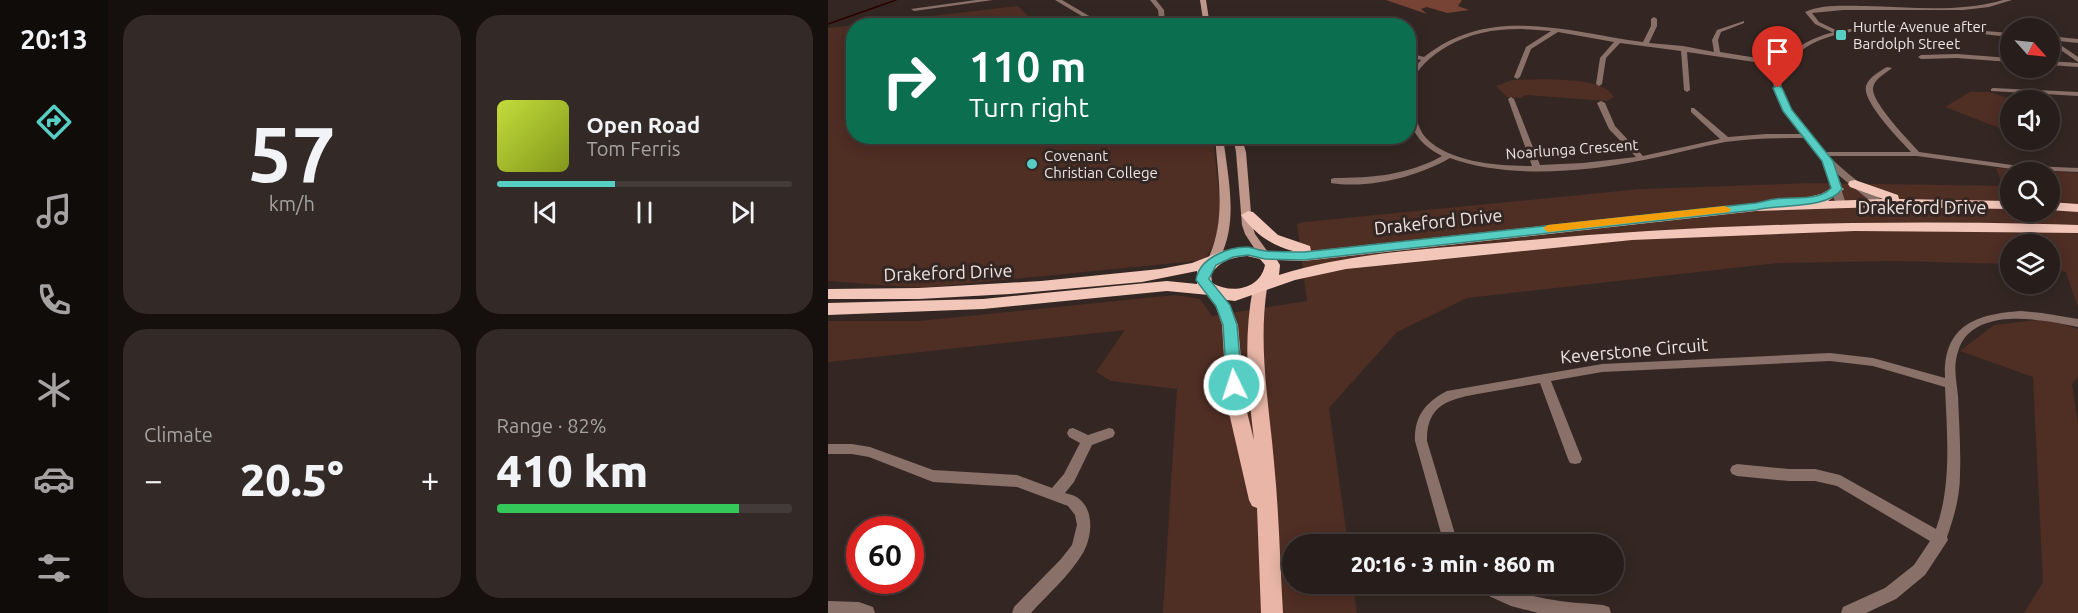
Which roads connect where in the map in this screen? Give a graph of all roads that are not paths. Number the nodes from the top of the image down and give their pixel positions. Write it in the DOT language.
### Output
graph roads {
  1 [pos="990,0"];
  2 [pos="1058,0"];
  3 [pos="1153,0"];
  4 [pos="1203,0"];
  5 [pos="2009,0"];
  6 [pos="914,9"];
  7 [pos="1088,18"];
  8 [pos="1162,18"];
  9 [pos="1206,18"];
  10 [pos="1654,19"];
  11 [pos="1742,22"];
  12 [pos="1557,30"];
  13 [pos="1839,33"];
  14 [pos="2000,34"];
  15 [pos="2060,40"];
  16 [pos="1618,41"];
  17 [pos="2078,41"];
  18 [pos="1645,44"];
  19 [pos="2060,47"];
  20 [pos="1683,48"];
  21 [pos="1717,52"];
  22 [pos="1416,57"];
  23 [pos="1921,57"];
  24 [pos="1425,59"];
  25 [pos="2000,59"];
  26 [pos="2078,60"];
  27 [pos="1782,64"];
  28 [pos="2060,64"];
  29 [pos="2078,65"];
  30 [pos="1416,68"];
  31 [pos="1889,68"];
  32 [pos="1517,77"];
  33 [pos="1599,84"];
  34 [pos="1687,90"];
  35 [pos="1993,90"];
  36 [pos="2078,94"];
  37 [pos="1511,99"];
  38 [pos="1601,103"];
  39 [pos="1694,110"];
  40 [pos="1416,128"];
  41 [pos="1807,136"];
  42 [pos="1726,140"];
  43 [pos="1220,144"];
  44 [pos="1238,144"];
  45 [pos="1917,153"];
  46 [pos="1448,156"];
  47 [pos="1641,158"];
  48 [pos="1825,158"];
  49 [pos="1537,167"];
  50 [pos="2078,170"];
  51 [pos="1334,181"];
  52 [pos="1855,184"];
  53 [pos="1837,189"];
  54 [pos="1879,203"];
  55 [pos="1841,204"];
  56 [pos="1969,204"];
  57 [pos="2000,205"];
  58 [pos="1756,207"];
  59 [pos="2060,207"];
  60 [pos="2078,208"];
  61 [pos="1248,215"];
  62 [pos="1880,226"];
  63 [pos="2078,229"];
  64 [pos="1354,250"];
  65 [pos="1264,255"];
  66 [pos="1213,262"];
  67 [pos="1263,286"];
  68 [pos="1210,290"];
  69 [pos="828,294"];
  70 [pos="828,309"];
  71 [pos="2078,323"];
  72 [pos="1544,378"];
  73 [pos="1951,384"];
  74 [pos="1073,433"];
  75 [pos="1109,433"];
  76 [pos="1087,441"];
  77 [pos="828,449"];
  78 [pos="1575,459"];
  79 [pos="1737,470"];
  80 [pos="1055,494"];
  81 [pos="1267,531"];
  82 [pos="1448,534"];
  83 [pos="1941,540"];
  84 [pos="1501,594"];
  85 [pos="828,609"];
  86 [pos="867,613"];
  87 [pos="1020,613"];
  88 [pos="1272,613"];
  89 [pos="1602,613"];
  90 [pos="1849,613"];
  1 -- 6 [label="street"];
  2 -- 7 [label="street"];
  3 -- 8 [label="street"];
  4 -- 9 [label="main road"];
  5 -- 13 [label="street"];
  10 -- 18 [label="street"];
  11 -- 21 [label="street"];
  12 -- 16 [label="street"];
  12 -- 24 [label="street"];
  12 -- 32 [label="street"];
  13 -- 14 [label="street"];
  13 -- 27 [label="street"];
  15 -- 17 [label="street"];
  16 -- 18 [label="street"];
  16 -- 33 [label="street"];
  18 -- 20 [label="street"];
  19 -- 26 [label="street"];
  20 -- 21 [label="street"];
  20 -- 34 [label="street"];
  21 -- 27 [label="street"];
  22 -- 24 [label="street"];
  23 -- 25 [label="street"];
  24 -- 30 [label="street"];
  27 -- 41 [label="street"];
  28 -- 29 [label="street"];
  31 -- 45 [label="street"];
  35 -- 36 [label="street"];
  37 -- 49 [label="street"];
  38 -- 47 [label="street"];
  39 -- 42 [label="street"];
  40 -- 46 [label="street, Noarlunga Crescent"];
  41 -- 42 [label="street, Noarlunga Crescent"];
  41 -- 48 [label="street"];
  42 -- 47 [label="street, Noarlunga Crescent"];
  43 -- 66 [label="main road"];
  44 -- 61 [label="main road"];
  45 -- 48 [label="street"];
  45 -- 50 [label="street"];
  46 -- 49 [label="street, Noarlunga Crescent"];
  46 -- 51 [label="street"];
  47 -- 49 [label="street, Noarlunga Crescent"];
  48 -- 52 [label="street"];
  48 -- 53 [label="street"];
  52 -- 54 [label="street"];
  52 -- 56 [label="highway"];
  53 -- 55 [label="street"];
  53 -- 58 [label="highway"];
  54 -- 55 [label="highway, Drakeford Drive"];
  54 -- 56 [label="highway, Drakeford Drive"];
  54 -- 62 [label="highway"];
  55 -- 58 [label="highway, Drakeford Drive"];
  55 -- 62 [label="highway"];
  56 -- 57 [label="highway, Drakeford Drive"];
  58 -- 64 [label="highway, Drakeford Drive"];
  59 -- 60 [label="highway"];
  61 -- 64 [label="highway"];
  61 -- 65 [label="main road"];
  62 -- 63 [label="highway, Drakeford Drive"];
  62 -- 67 [label="highway, Drakeford Drive"];
  64 -- 65 [label="highway, Drakeford Drive"];
  65 -- 66 [label="highway, Drakeford Drive"];
  65 -- 67 [label="highway"];
  66 -- 68 [label="highway"];
  66 -- 69 [label="highway, Drakeford Drive"];
  67 -- 68 [label="highway, Drakeford Drive"];
  67 -- 81 [label="main road"];
  68 -- 70 [label="highway, Drakeford Drive"];
  68 -- 81 [label="main road"];
  71 -- 73 [label="street"];
  72 -- 73 [label="street, Keverstone Circuit"];
  72 -- 78 [label="street"];
  72 -- 82 [label="street, Keverstone Circuit"];
  73 -- 83 [label="street"];
  74 -- 76 [label="street"];
  75 -- 76 [label="street"];
  76 -- 80 [label="street"];
  77 -- 80 [label="street"];
  79 -- 83 [label="street"];
  80 -- 87 [label="street"];
  81 -- 88 [label="main road"];
  83 -- 90 [label="street"];
  84 -- 89 [label="street"];
  85 -- 86 [label="street"];
}
